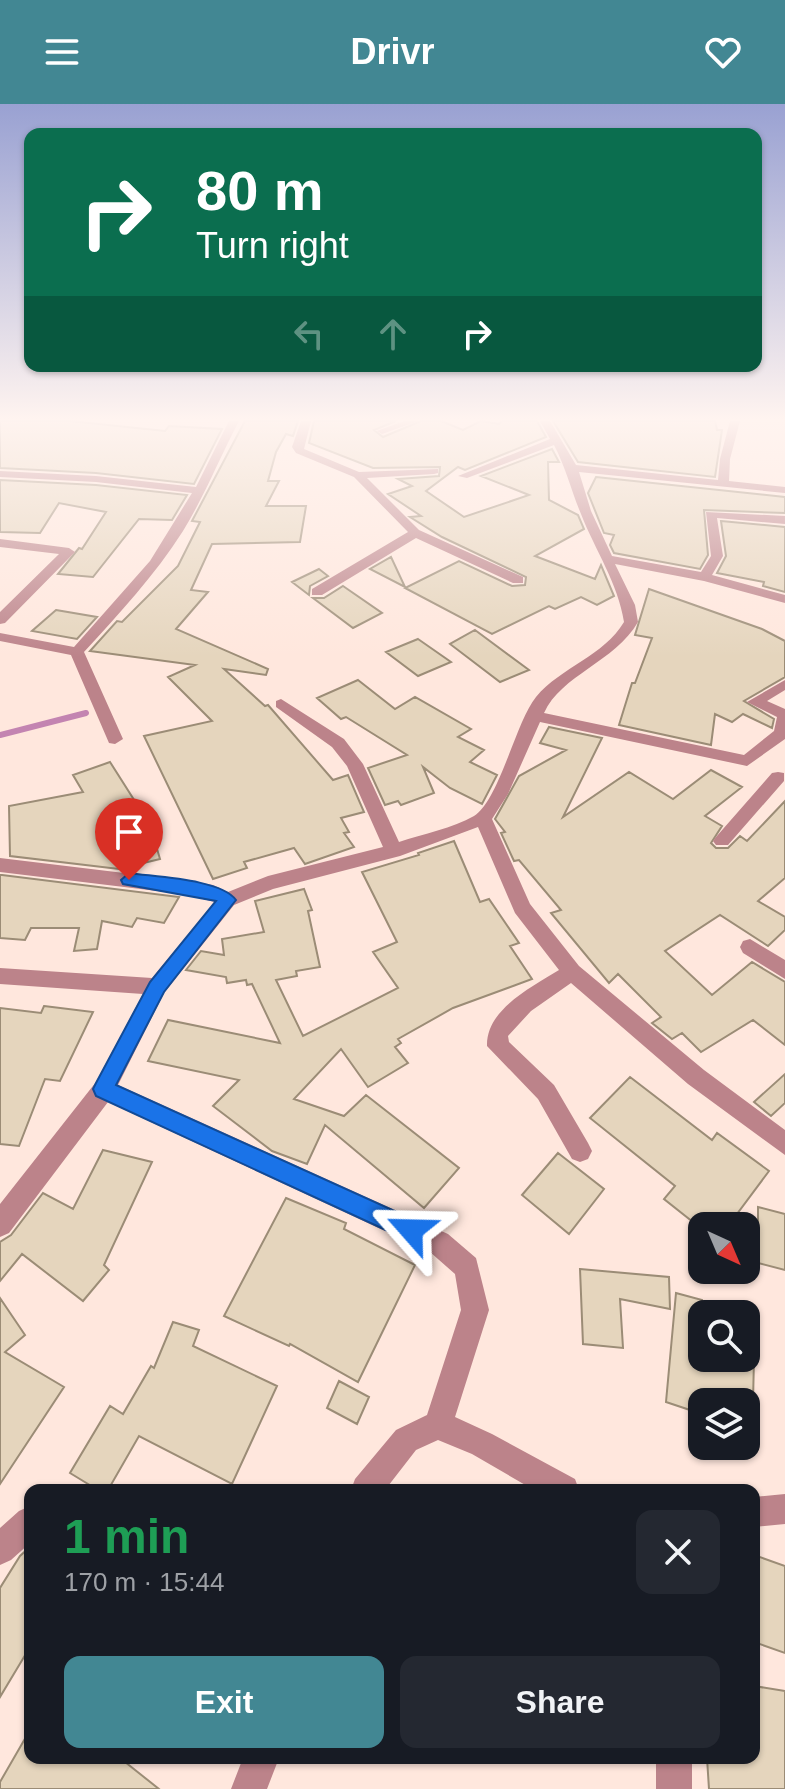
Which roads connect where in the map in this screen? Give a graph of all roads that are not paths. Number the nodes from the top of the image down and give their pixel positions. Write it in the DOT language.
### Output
graph roads {
  1 [pos="196,500"];
  2 [pos="382,500"];
  3 [pos="584,500"];
  4 [pos="785,520"];
  5 [pos="415,533"];
  6 [pos="0,543"];
  7 [pos="605,558"];
  8 [pos="705,577"];
  9 [pos="518,580"];
  10 [pos="317,592"];
  11 [pos="778,597"];
  12 [pos="785,613"];
  13 [pos="0,620"];
  14 [pos="0,637"];
  15 [pos="77,652"];
  16 [pos="785,684"];
  17 [pos="281,704"];
  18 [pos="534,716"];
  19 [pos="115,739"];
  20 [pos="747,761"];
  21 [pos="782,778"];
  22 [pos="483,819"];
  23 [pos="722,841"];
  24 [pos="394,851"];
  25 [pos="0,865"];
  26 [pos="227,900"];
  27 [pos="750,947"];
  28 [pos="785,971"];
  29 [pos="572,972"];
  30 [pos="0,976"];
  31 [pos="157,987"];
  32 [pos="104,1089"];
  33 [pos="785,1144"];
  34 [pos="580,1151"];
  35 [pos="0,1224"];
  36 [pos="438,1425"];
  37 [pos="371,1484"];
  38 [pos="553,1484"];
  39 [pos="785,1509"];
  40 [pos="760,1511"];
  41 [pos="24,1527"];
  42 [pos="0,1549"];
  43 [pos="259,1764"];
  44 [pos="674,1764"];
  45 [pos="249,1789"];
  46 [pos="674,1789"];
  1 -- 15 [label="street"];
  2 -- 5 [label="street"];
  3 -- 7 [label="street"];
  4 -- 8 [label="street"];
  5 -- 9 [label="street"];
  5 -- 10 [label="street"];
  6 -- 13 [label="street"];
  7 -- 8 [label="street"];
  7 -- 18 [label="street"];
  8 -- 11 [label="street"];
  11 -- 12 [label="street"];
  14 -- 15 [label="street"];
  15 -- 19 [label="street"];
  16 -- 20 [label="street"];
  17 -- 24 [label="street"];
  18 -- 20 [label="street"];
  18 -- 22 [label="street"];
  20 -- 21 [label="street"];
  21 -- 23 [label="street"];
  22 -- 24 [label="street"];
  22 -- 29 [label="street"];
  24 -- 26 [label="street"];
  25 -- 26 [label="street"];
  26 -- 31 [label="street"];
  27 -- 28 [label="street"];
  29 -- 33 [label="street"];
  29 -- 34 [label="street"];
  30 -- 31 [label="street"];
  31 -- 32 [label="street"];
  32 -- 35 [label="street"];
  32 -- 36 [label="street"];
  36 -- 37 [label="street"];
  36 -- 38 [label="street"];
  39 -- 40 [label="street"];
  41 -- 42 [label="street"];
  43 -- 45 [label="street"];
  44 -- 46 [label="street"];
}
